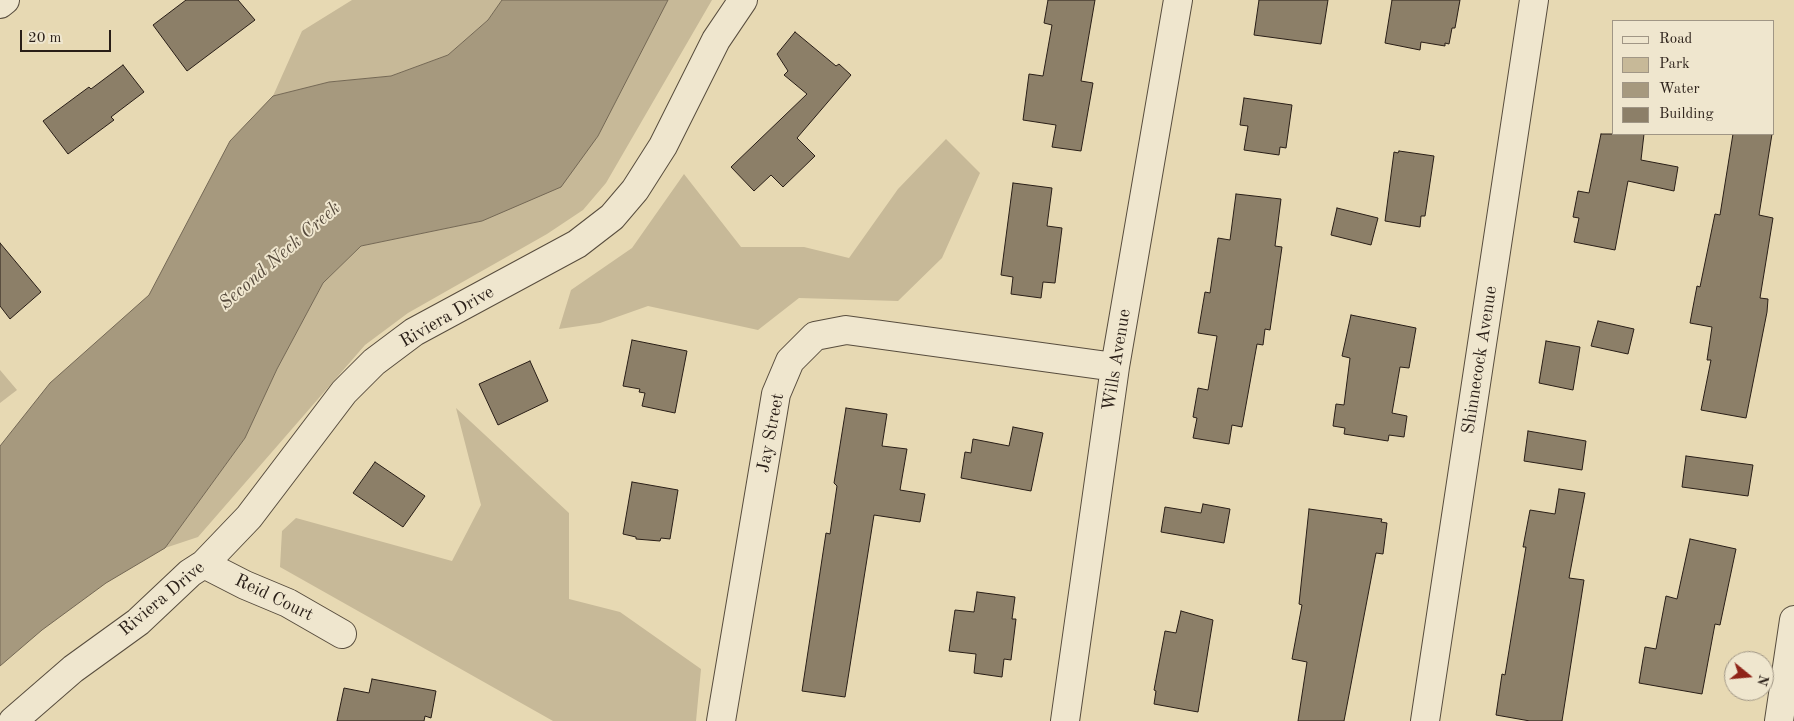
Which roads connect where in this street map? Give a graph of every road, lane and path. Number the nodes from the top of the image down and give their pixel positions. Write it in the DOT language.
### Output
graph roads {
  1 [pos="5,0"];
  2 [pos="743,0"];
  3 [pos="1178,0"];
  4 [pos="1534,0"];
  5 [pos="0,4"];
  6 [pos="1115,367"];
  7 [pos="204,564"];
  8 [pos="1794,620"];
  9 [pos="342,634"];
  10 [pos="13,721"];
  11 [pos="721,721"];
  12 [pos="1065,721"];
  13 [pos="1425,721"];
  14 [pos="1778,721"];
  1 -- 5 [label="street"];
  2 -- 7 [label="street, Riviera Drive"];
  3 -- 6 [label="street, Wills Avenue"];
  4 -- 13 [label="street, Shinnecock Avenue"];
  6 -- 11 [label="street, Jay Street"];
  6 -- 12 [label="street, Wills Avenue"];
  7 -- 9 [label="street, Reid Court"];
  7 -- 10 [label="street, Riviera Drive"];
  8 -- 14 [label="street"];
}
